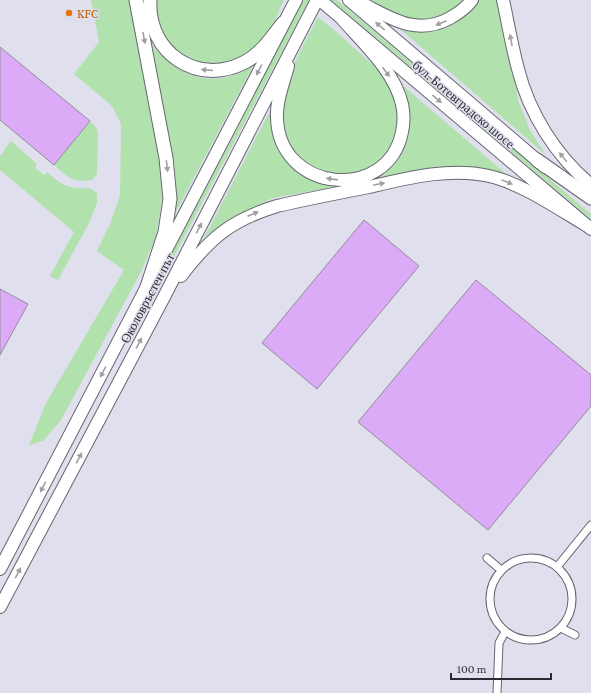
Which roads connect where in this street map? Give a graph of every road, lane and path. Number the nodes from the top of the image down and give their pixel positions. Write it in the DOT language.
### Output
graph roads {
  1 [pos="136,0"];
  2 [pos="150,0"];
  3 [pos="296,0"];
  4 [pos="318,0"];
  5 [pos="349,0"];
  6 [pos="355,0"];
  7 [pos="472,0"];
  8 [pos="503,0"];
  9 [pos="286,18"];
  10 [pos="343,20"];
  11 [pos="296,40"];
  12 [pos="537,160"];
  13 [pos="591,185"];
  14 [pos="591,198"];
  15 [pos="591,205"];
  16 [pos="588,227"];
  17 [pos="146,290"];
  18 [pos="164,297"];
  19 [pos="591,525"];
  20 [pos="487,558"];
  21 [pos="557,567"];
  22 [pos="0,569"];
  23 [pos="501,570"];
  24 [pos="0,608"];
  25 [pos="561,628"];
  26 [pos="505,632"];
  27 [pos="575,635"];
  28 [pos="497,693"];
  1 -- 17 [label="highway, one-way"];
  9 -- 2 [label="highway, one-way"];
  3 -- 9 [label="main road, Околовръстен път"];
  4 -- 10 [label="main road, бул. Ботевградско шосе"];
  4 -- 11 [label="main road, Околовръстен път"];
  12 -- 5 [label="main road, бул. Ботевградско шосе, one-way"];
  7 -- 6 [label="main road, one-way"];
  13 -- 8 [label="main road, one-way"];
  9 -- 17 [label="main road, Околовръстен път, one-way"];
  10 -- 11 [label="main road, one-way"];
  10 -- 16 [label="main road, бул. Ботевградско шосе, one-way"];
  18 -- 11 [label="main road, Околовръстен път, one-way"];
  12 -- 14 [label="highway"];
  12 -- 15 [label="main road, бул. Ботевградско шосе"];
  18 -- 16 [label="main road, one-way"];
  17 -- 22 [label="main road, Околовръстен път, one-way"];
  24 -- 18 [label="main road, Околовръстен път, one-way"];
  19 -- 21 [label="street"];
  20 -- 23 [label="street"];
  21 -- 23 [label="street"];
  21 -- 25 [label="street"];
  23 -- 26 [label="street"];
  25 -- 26 [label="street"];
  25 -- 27 [label="street"];
  26 -- 28 [label="street"];
}
